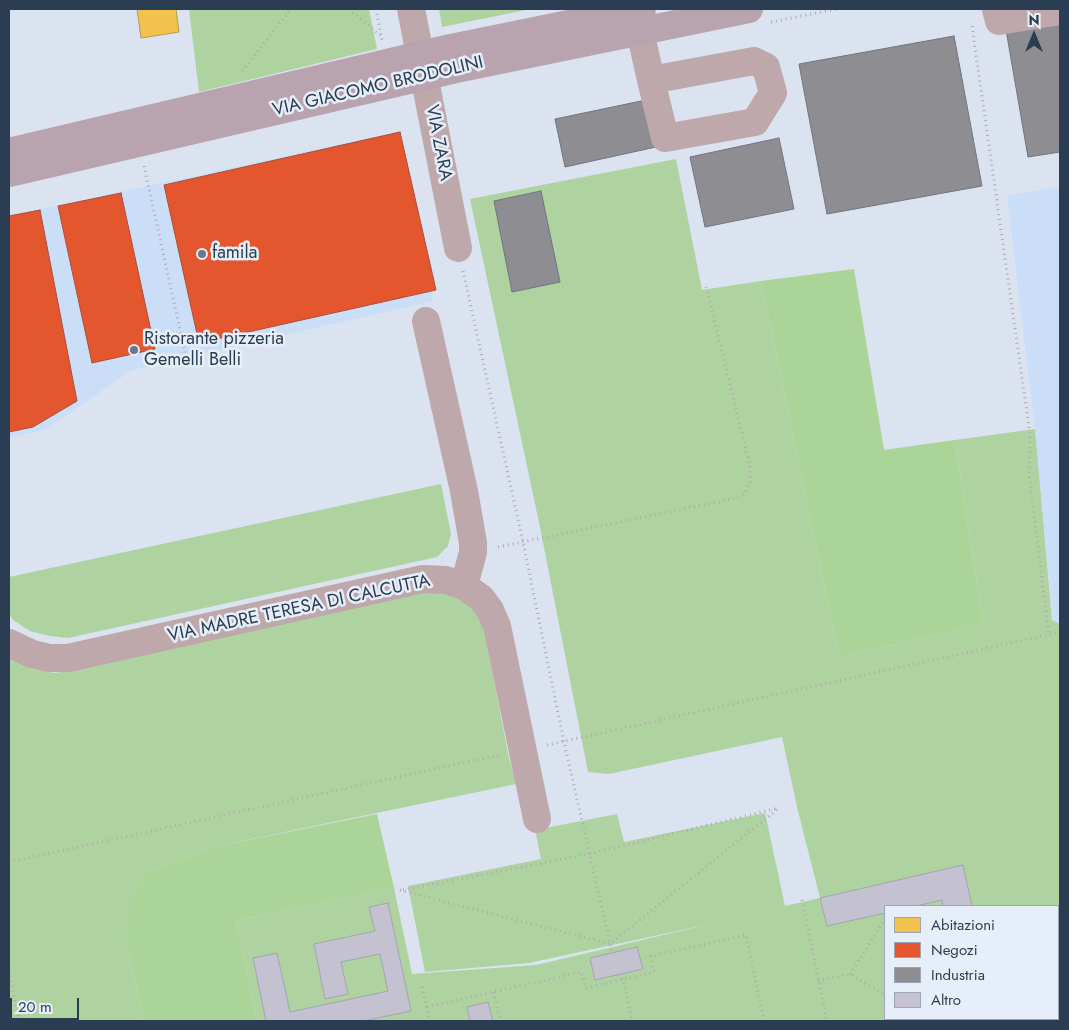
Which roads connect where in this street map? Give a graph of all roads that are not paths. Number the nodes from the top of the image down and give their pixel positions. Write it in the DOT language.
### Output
graph roads {
  1 [pos="411,9"];
  2 [pos="749,9"];
  3 [pos="996,9"];
  4 [pos="1060,11"];
  5 [pos="641,20"];
  6 [pos="423,66"];
  7 [pos="651,80"];
  8 [pos="9,152"];
  9 [pos="9,173"];
  10 [pos="458,248"];
  11 [pos="426,321"];
  12 [pos="464,586"];
  13 [pos="9,643"];
  14 [pos="537,819"];
  1 -- 6 [label="street, VIA ZARA"];
  2 -- 5 [label="main road, VIA GIACOMO BRODOLINI"];
  3 -- 4 [label="street"];
  5 -- 6 [label="main road, VIA GIACOMO BRODOLINI"];
  5 -- 7 [label="street"];
  6 -- 8 [label="main road, VIA GIACOMO BRODOLINI"];
  6 -- 9 [label="main road, VIA GIACOMO BRODOLINI"];
  6 -- 10 [label="street, VIA ZARA"];
  11 -- 12 [label="street"];
  12 -- 13 [label="street, VIA MADRE TERESA DI CALCUTTA"];
  12 -- 14 [label="street, VIA MADRE TERESA DI CALCUTTA"];
}
